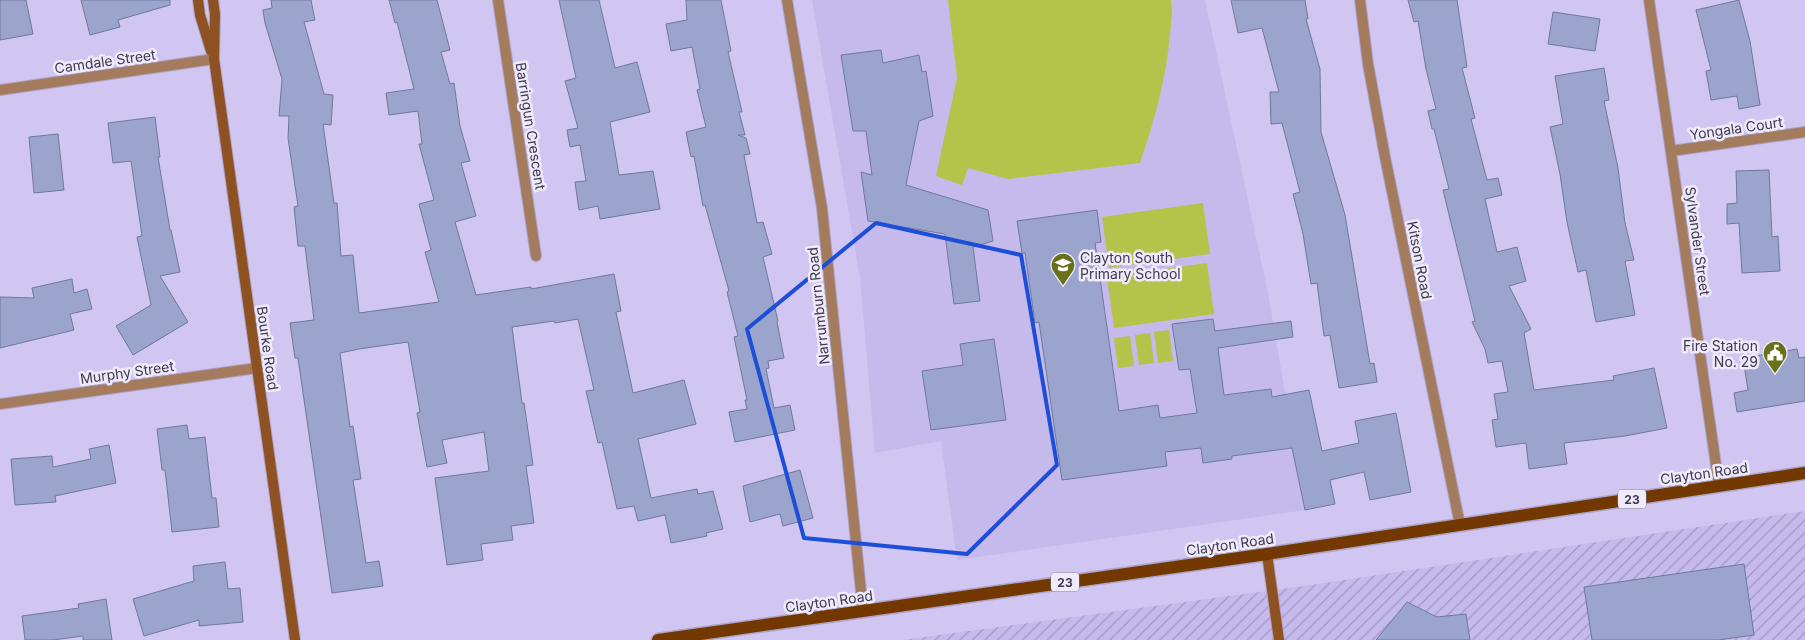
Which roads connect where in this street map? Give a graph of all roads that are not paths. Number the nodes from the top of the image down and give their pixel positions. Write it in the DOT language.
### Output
graph roads {
  1 [pos="198,0"];
  2 [pos="213,0"];
  3 [pos="498,0"];
  4 [pos="787,0"];
  5 [pos="1360,0"];
  6 [pos="1649,0"];
  7 [pos="214,59"];
  8 [pos="0,90"];
  9 [pos="1805,132"];
  10 [pos="1671,151"];
  11 [pos="536,256"];
  12 [pos="257,368"];
  13 [pos="0,404"];
  14 [pos="1805,473"];
  15 [pos="1719,486"];
  16 [pos="1460,525"];
  17 [pos="1267,554"];
  18 [pos="863,611"];
  19 [pos="295,640"];
  20 [pos="658,640"];
  21 [pos="1279,640"];
  1 -- 7 [label="main road, Bourke Road"];
  2 -- 7 [label="main road, Bourke Road"];
  3 -- 11 [label="street, Barringun Crescent"];
  4 -- 18 [label="street, Narrumburn Road"];
  5 -- 16 [label="street, Kitson Road"];
  6 -- 10 [label="street, Sylvander Street"];
  7 -- 8 [label="street, Camdale Street"];
  7 -- 12 [label="main road, Bourke Road"];
  9 -- 10 [label="street, Yongala Court"];
  10 -- 15 [label="street, Sylvander Street"];
  12 -- 13 [label="street, Murphy Street"];
  12 -- 19 [label="main road, Bourke Road"];
  14 -- 15 [label="main road, Clayton Road / 23"];
  15 -- 16 [label="main road, Clayton Road / 23"];
  16 -- 17 [label="main road, Clayton Road / 23"];
  17 -- 18 [label="main road, Clayton Road / 23"];
  17 -- 21 [label="main road"];
  18 -- 20 [label="main road, Clayton Road / 23"];
}
